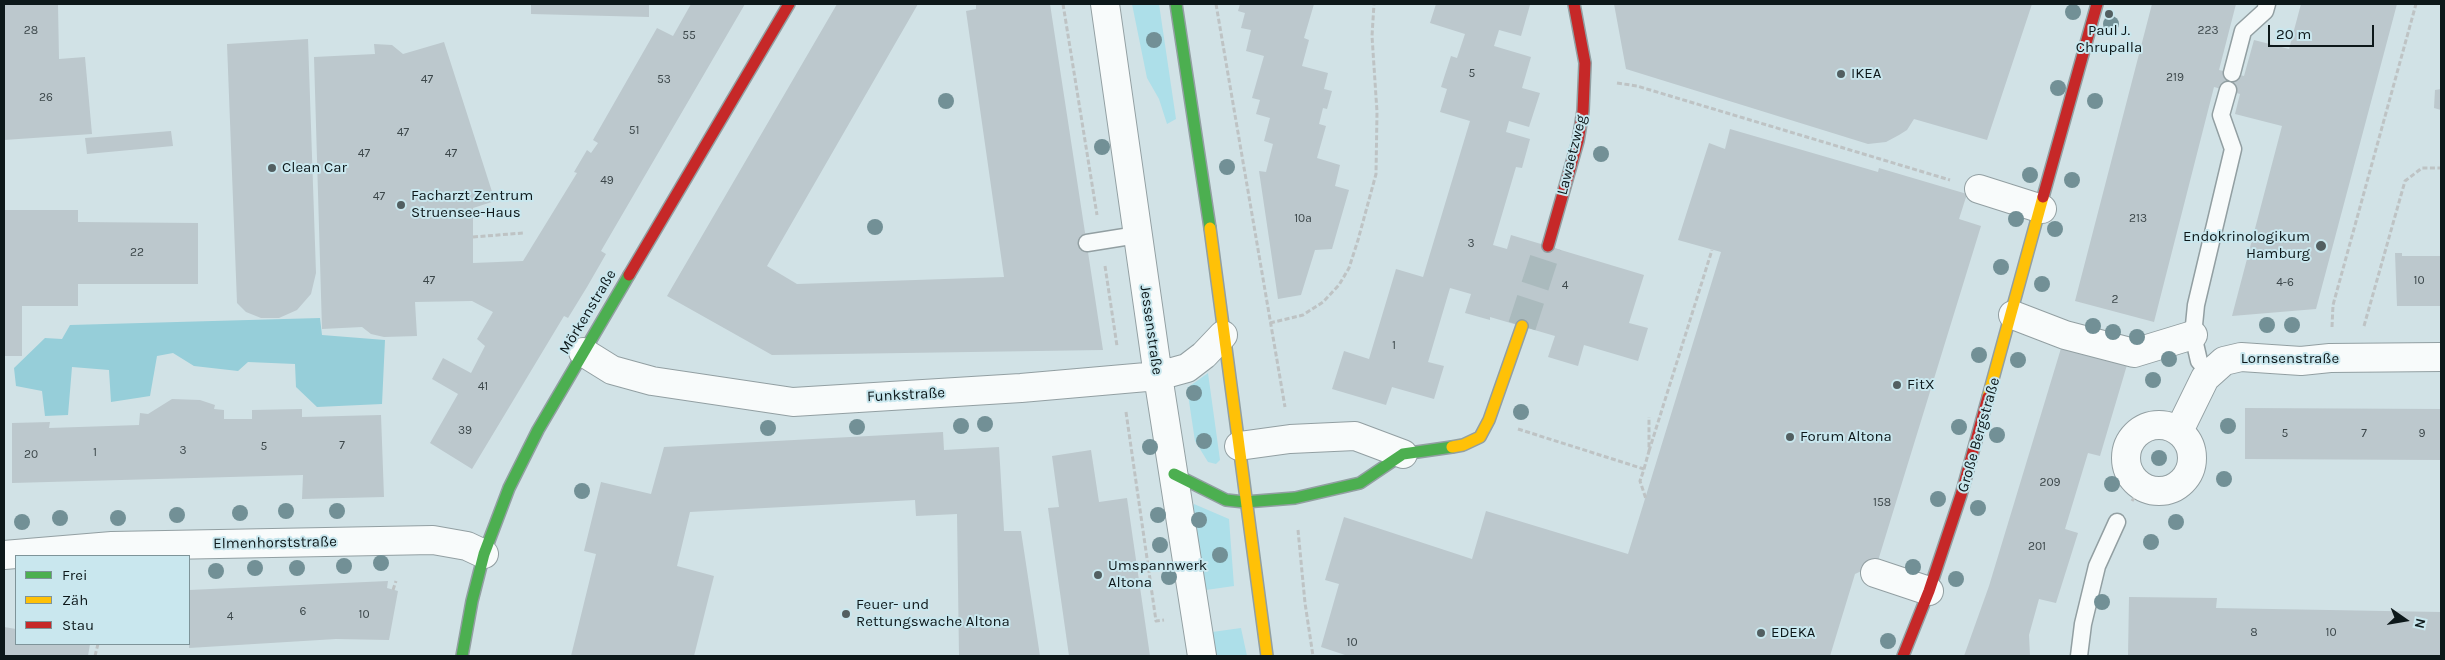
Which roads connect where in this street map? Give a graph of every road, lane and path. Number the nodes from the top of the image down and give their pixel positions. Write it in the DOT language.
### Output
graph roads {
  1 [pos="1063,4"];
  2 [pos="1105,4"];
  3 [pos="1176,4"];
  4 [pos="1216,4"];
  5 [pos="1374,4"];
  6 [pos="1574,4"];
  7 [pos="2097,4"];
  8 [pos="2267,4"];
  9 [pos="2416,4"];
  10 [pos="782,6"];
  11 [pos="2232,73"];
  12 [pos="1585,77"];
  13 [pos="2228,90"];
  14 [pos="2441,168"];
  15 [pos="1979,189"];
  16 [pos="2042,209"];
  17 [pos="523,233"];
  18 [pos="1137,235"];
  19 [pos="473,237"];
  20 [pos="1094,242"];
  21 [pos="1548,246"];
  22 [pos="1712,250"];
  23 [pos="2013,315"];
  24 [pos="1270,323"];
  25 [pos="1522,326"];
  26 [pos="1223,335"];
  27 [pos="2193,335"];
  28 [pos="583,352"];
  29 [pos="2441,357"];
  30 [pos="2342,358"];
  31 [pos="2209,373"];
  32 [pos="1158,376"];
  33 [pos="1122,379"];
  34 [pos="1649,417"];
  35 [pos="1489,420"];
  36 [pos="2179,431"];
  37 [pos="1290,439"];
  38 [pos="1239,446"];
  39 [pos="1648,451"];
  40 [pos="1403,454"];
  41 [pos="1644,469"];
  42 [pos="1174,474"];
  43 [pos="1295,498"];
  44 [pos="1646,498"];
  45 [pos="1245,502"];
  46 [pos="2118,522"];
  47 [pos="484,554"];
  48 [pos="4,555"];
  49 [pos="1875,573"];
  50 [pos="396,582"];
  51 [pos="393,590"];
  52 [pos="1929,591"];
  53 [pos="1165,620"];
  54 [pos="462,656"];
  55 [pos="1202,656"];
  56 [pos="1267,656"];
  57 [pos="1314,656"];
  58 [pos="1903,656"];
  59 [pos="2079,656"];
  1 -- 20 [label="path"];
  2 -- 18 [label="street, Jessenstraße"];
  3 -- 26 [label="street"];
  4 -- 24 [label="path"];
  5 -- 24 [label="path"];
  6 -- 12 [label="street, Lawaetzweg"];
  7 -- 16 [label="street, Große Bergstraße"];
  8 -- 11 [label="lane"];
  9 -- 30 [label="path"];
  10 -- 28 [label="street, Mörkenstraße"];
  12 -- 15 [label="path"];
  12 -- 21 [label="street, Lawaetzweg"];
  13 -- 27 [label="lane"];
  14 -- 30 [label="path"];
  15 -- 16 [label="street"];
  16 -- 23 [label="street, Große Bergstraße"];
  17 -- 19 [label="path"];
  18 -- 20 [label="lane"];
  18 -- 32 [label="street, Jessenstraße"];
  20 -- 33 [label="path"];
  22 -- 39 [label="path"];
  23 -- 27 [label="street"];
  23 -- 52 [label="street, Große Bergstraße"];
  24 -- 37 [label="path"];
  25 -- 35 [label="street"];
  26 -- 32 [label="street, Funkstraße"];
  26 -- 38 [label="street"];
  27 -- 31 [label="lane"];
  28 -- 33 [label="street, Funkstraße"];
  28 -- 47 [label="street, Mörkenstraße"];
  29 -- 30 [label="street, Lornsenstraße"];
  30 -- 31 [label="street, Lornsenstraße"];
  31 -- 36 [label="street"];
  32 -- 33 [label="street, Funkstraße"];
  32 -- 42 [label="street, Jessenstraße"];
  33 -- 53 [label="path"];
  34 -- 39 [label="path"];
  35 -- 40 [label="street"];
  35 -- 41 [label="path"];
  37 -- 38 [label="street"];
  37 -- 40 [label="street"];
  38 -- 45 [label="street"];
  39 -- 41 [label="path"];
  40 -- 43 [label="street"];
  41 -- 44 [label="path"];
  42 -- 45 [label="street"];
  42 -- 55 [label="street, Jessenstraße"];
  43 -- 45 [label="street"];
  43 -- 57 [label="path"];
  45 -- 56 [label="street"];
  46 -- 59 [label="lane"];
  47 -- 48 [label="street, Elmenhorststraße"];
  47 -- 54 [label="street, Mörkenstraße"];
  49 -- 52 [label="street"];
  50 -- 51 [label="path"];
  52 -- 58 [label="street, Große Bergstraße"];
}
